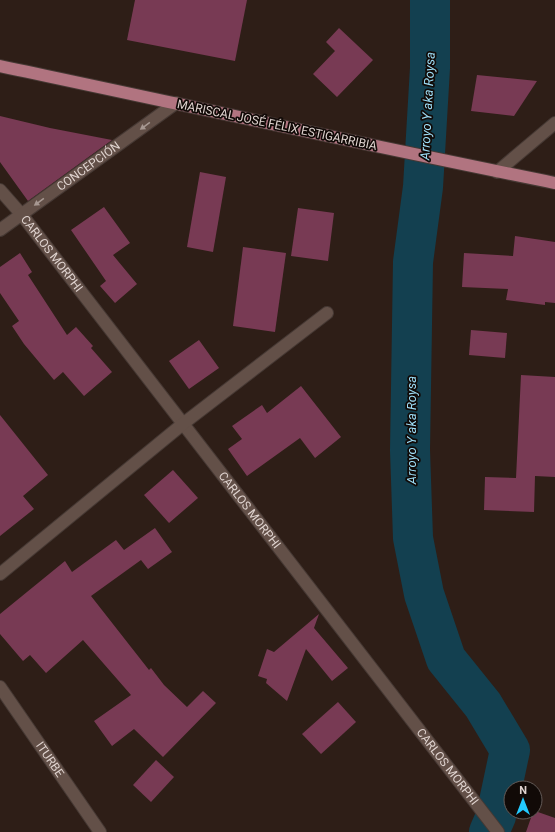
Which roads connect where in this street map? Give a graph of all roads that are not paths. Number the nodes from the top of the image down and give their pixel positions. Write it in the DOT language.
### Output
graph roads {
  1 [pos="0,66"];
  2 [pos="176,103"];
  3 [pos="555,123"];
  4 [pos="496,172"];
  5 [pos="555,183"];
  6 [pos="0,190"];
  7 [pos="22,215"];
  8 [pos="0,230"];
  9 [pos="327,313"];
  10 [pos="184,423"];
  11 [pos="0,574"];
  12 [pos="0,687"];
  13 [pos="100,832"];
  14 [pos="498,832"];
  1 -- 2 [label="main road, MARISCAL JOSÉ FÉLIX ESTIGARRIBIA"];
  2 -- 4 [label="main road, MARISCAL JOSÉ FÉLIX ESTIGARRIBIA"];
  2 -- 7 [label="street, CONCEPCIÓN, one-way"];
  3 -- 4 [label="street"];
  4 -- 5 [label="main road, MARISCAL JOSÉ FÉLIX ESTIGARRIBIA"];
  6 -- 7 [label="street, CARLOS MORPHI"];
  7 -- 8 [label="street, CONCEPCIÓN"];
  7 -- 10 [label="street, CARLOS MORPHI"];
  9 -- 10 [label="street"];
  10 -- 11 [label="street"];
  10 -- 14 [label="street, CARLOS MORPHI"];
  12 -- 13 [label="street, ITURBE"];
}
